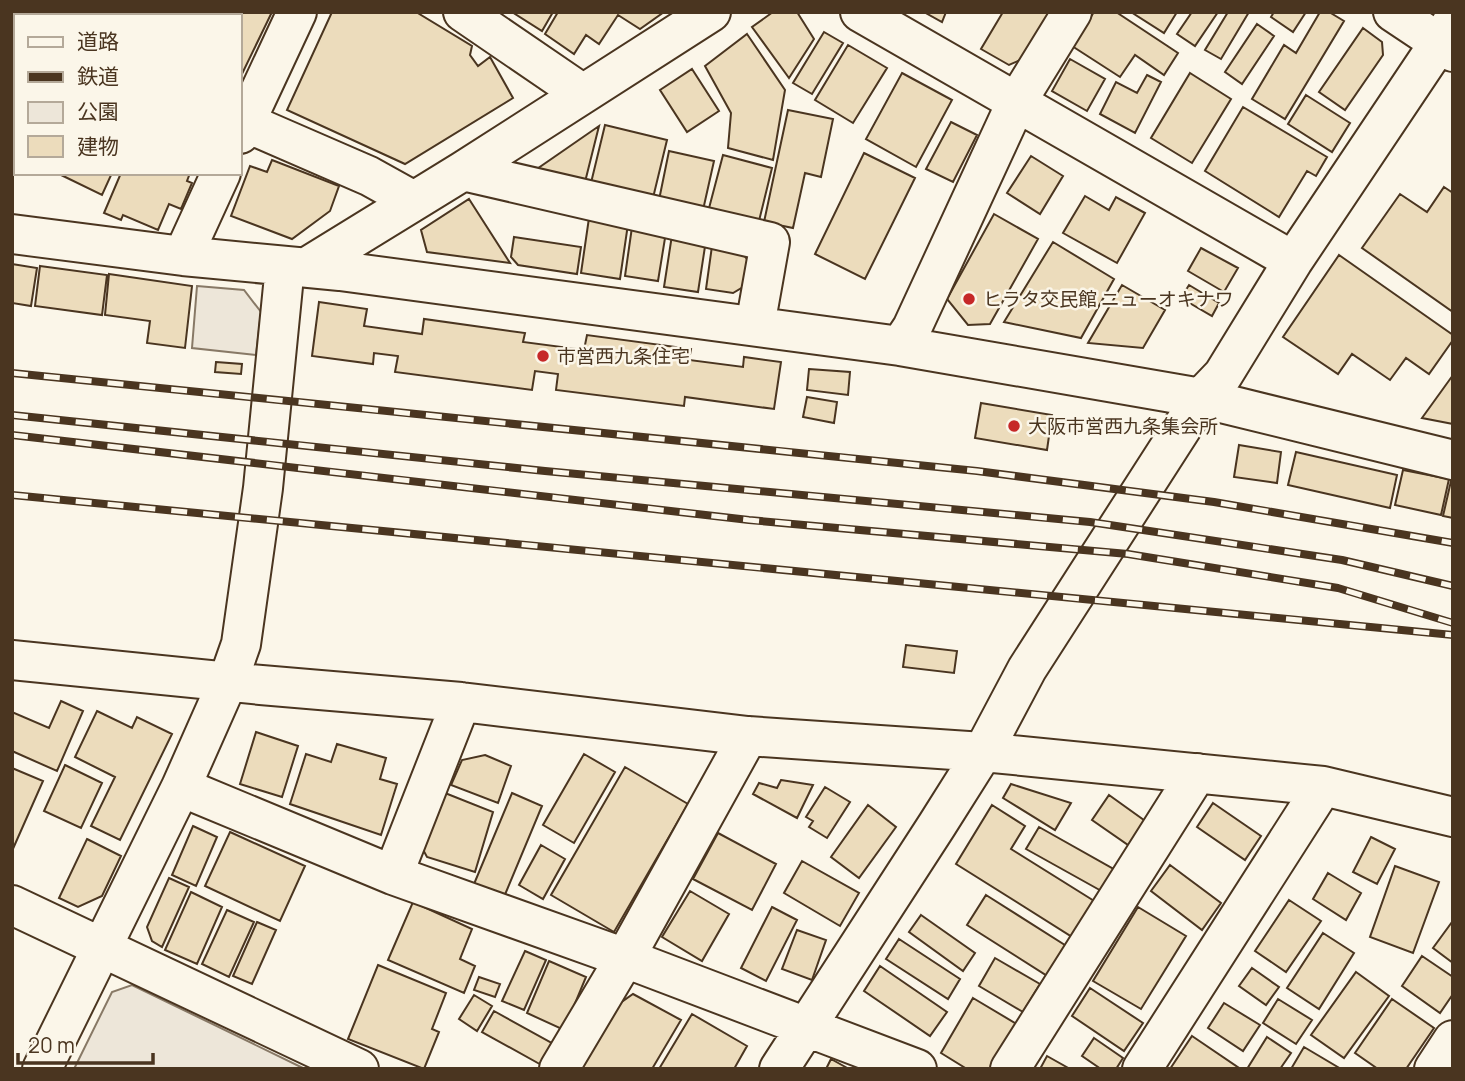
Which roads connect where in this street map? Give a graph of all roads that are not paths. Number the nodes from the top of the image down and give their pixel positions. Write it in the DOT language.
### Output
graph roads {
  1 [pos="298,12"];
  2 [pos="463,12"];
  3 [pos="710,12"];
  4 [pos="860,12"];
  5 [pos="1072,12"];
  6 [pos="1393,12"];
  7 [pos="1448,39"];
  8 [pos="583,94"];
  9 [pos="1016,103"];
  10 [pos="242,126"];
  11 [pos="463,172"];
  12 [pos="220,175"];
  13 [pos="414,201"];
  14 [pos="12,234"];
  15 [pos="183,256"];
  16 [pos="1293,261"];
  17 [pos="296,267"];
  18 [pos="755,326"];
  19 [pos="900,346"];
  20 [pos="1201,398"];
  21 [pos="1453,460"];
  22 [pos="12,660"];
  23 [pos="228,681"];
  24 [pos="461,702"];
  25 [pos="748,736"];
  26 [pos="982,752"];
  27 [pos="1197,772"];
  28 [pos="1323,786"];
  29 [pos="181,787"];
  30 [pos="1453,817"];
  31 [pos="393,875"];
  32 [pos="12,905"];
  33 [pos="100,948"];
  34 [pos="625,958"];
  35 [pos="806,1027"];
  36 [pos="1453,1040"];
  37 [pos="42,1069"];
  38 [pos="359,1069"];
  39 [pos="559,1069"];
  40 [pos="779,1069"];
  41 [pos="917,1069"];
  42 [pos="1010,1069"];
  43 [pos="1142,1069"];
  44 [pos="1434,1069"];
  1 -- 10 [label="street"];
  2 -- 8 [label="street"];
  3 -- 8 [label="street"];
  4 -- 9 [label="street"];
  5 -- 9 [label="street"];
  6 -- 7 [label="street"];
  7 -- 16 [label="street"];
  8 -- 11 [label="street"];
  9 -- 16 [label="street"];
  9 -- 19 [label="street"];
  10 -- 13 [label="street"];
  11 -- 13 [label="street"];
  11 -- 18 [label="street"];
  12 -- 15 [label="street"];
  13 -- 17 [label="street"];
  14 -- 15 [label="street"];
  15 -- 17 [label="street"];
  16 -- 20 [label="street"];
  17 -- 18 [label="street"];
  17 -- 23 [label="street"];
  18 -- 19 [label="street"];
  19 -- 20 [label="street"];
  20 -- 21 [label="street"];
  20 -- 26 [label="street"];
  22 -- 23 [label="street"];
  23 -- 24 [label="street"];
  23 -- 29 [label="street"];
  24 -- 25 [label="street"];
  24 -- 31 [label="street"];
  25 -- 26 [label="street"];
  25 -- 34 [label="street"];
  26 -- 27 [label="street"];
  26 -- 35 [label="street"];
  27 -- 28 [label="street"];
  27 -- 42 [label="street"];
  28 -- 30 [label="street"];
  28 -- 43 [label="street"];
  29 -- 31 [label="street"];
  29 -- 33 [label="street"];
  31 -- 34 [label="street"];
  32 -- 33 [label="street"];
  33 -- 37 [label="street"];
  33 -- 38 [label="street"];
  34 -- 35 [label="street"];
  34 -- 39 [label="street"];
  35 -- 40 [label="street"];
  35 -- 41 [label="street"];
  36 -- 44 [label="street"];
}
